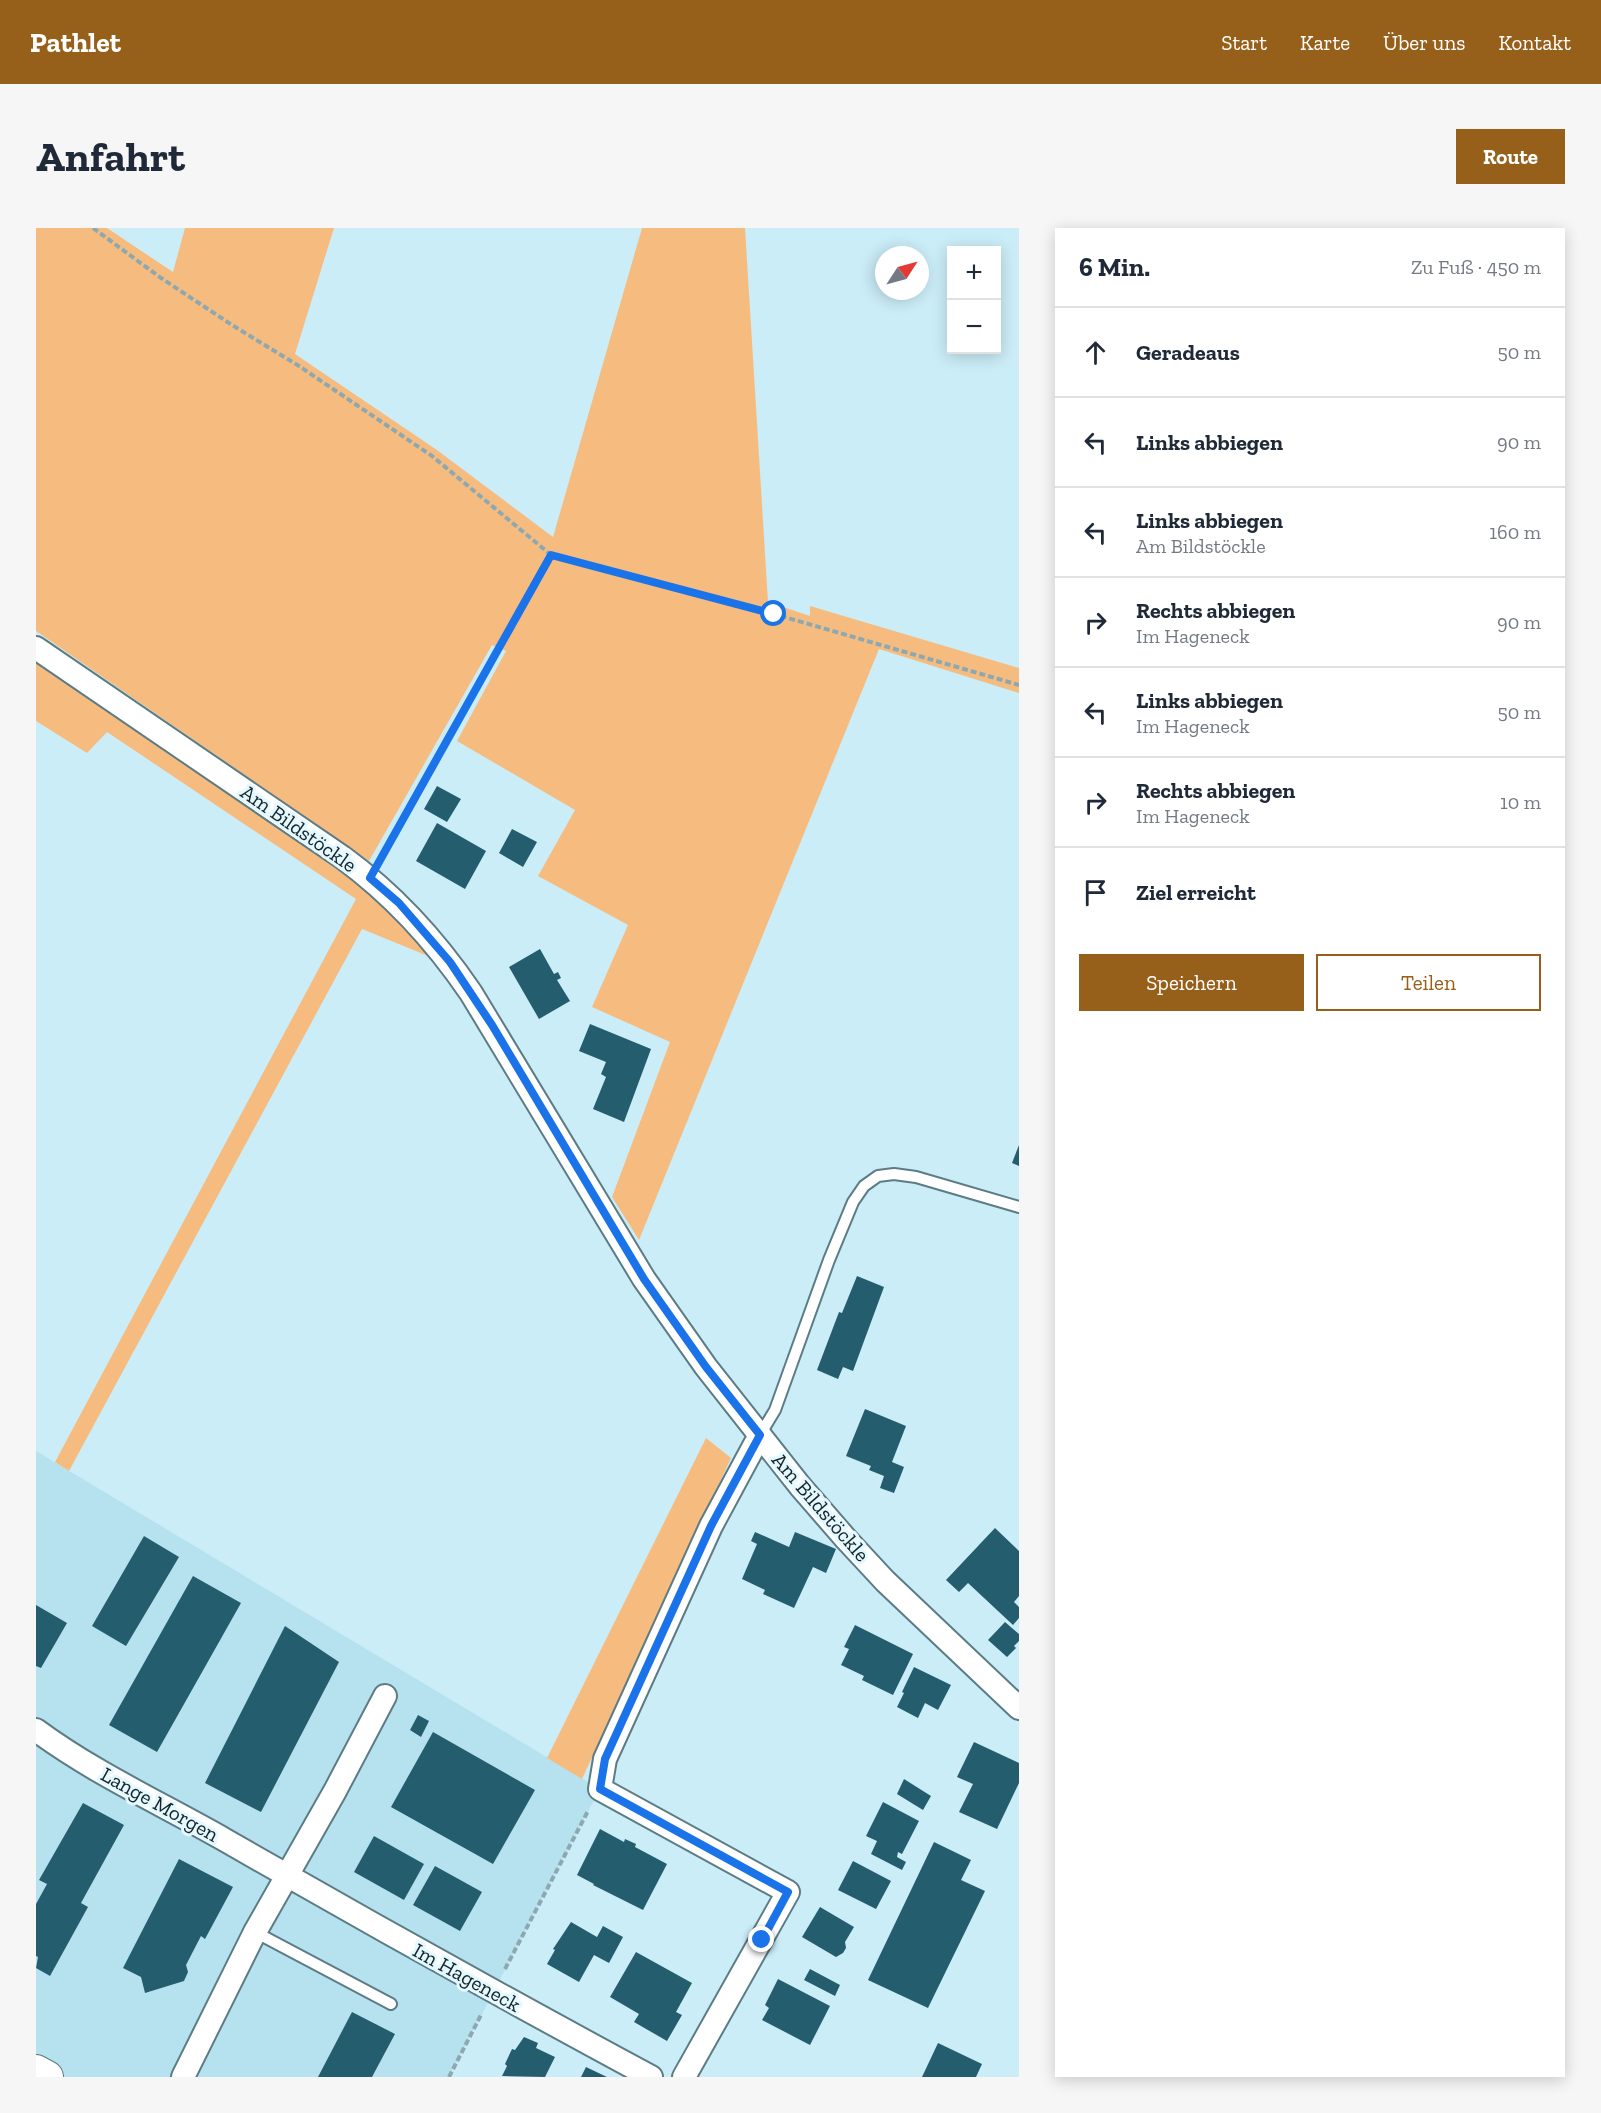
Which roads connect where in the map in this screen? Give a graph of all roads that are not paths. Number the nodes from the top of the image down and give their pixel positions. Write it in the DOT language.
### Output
graph roads {
  1 [pos="36,648"];
  2 [pos="1019,1207"];
  3 [pos="760,1435"];
  4 [pos="385,1696"];
  5 [pos="1019,1708"];
  6 [pos="36,1730"];
  7 [pos="285,1876"];
  8 [pos="255,1932"];
  9 [pos="390,2004"];
  10 [pos="36,2071"];
  11 [pos="47,2077"];
  12 [pos="183,2077"];
  13 [pos="651,2077"];
  14 [pos="684,2077"];
  1 -- 3 [label="street, Am Bildstöckle"];
  2 -- 3 [label="lane"];
  3 -- 5 [label="street, Am Bildstöckle"];
  3 -- 14 [label="street"];
  4 -- 7 [label="street"];
  6 -- 7 [label="street, Lange Morgen"];
  7 -- 8 [label="street"];
  7 -- 13 [label="street, Im Hageneck"];
  8 -- 9 [label="lane"];
  8 -- 12 [label="street"];
  10 -- 11 [label="street"];
}
